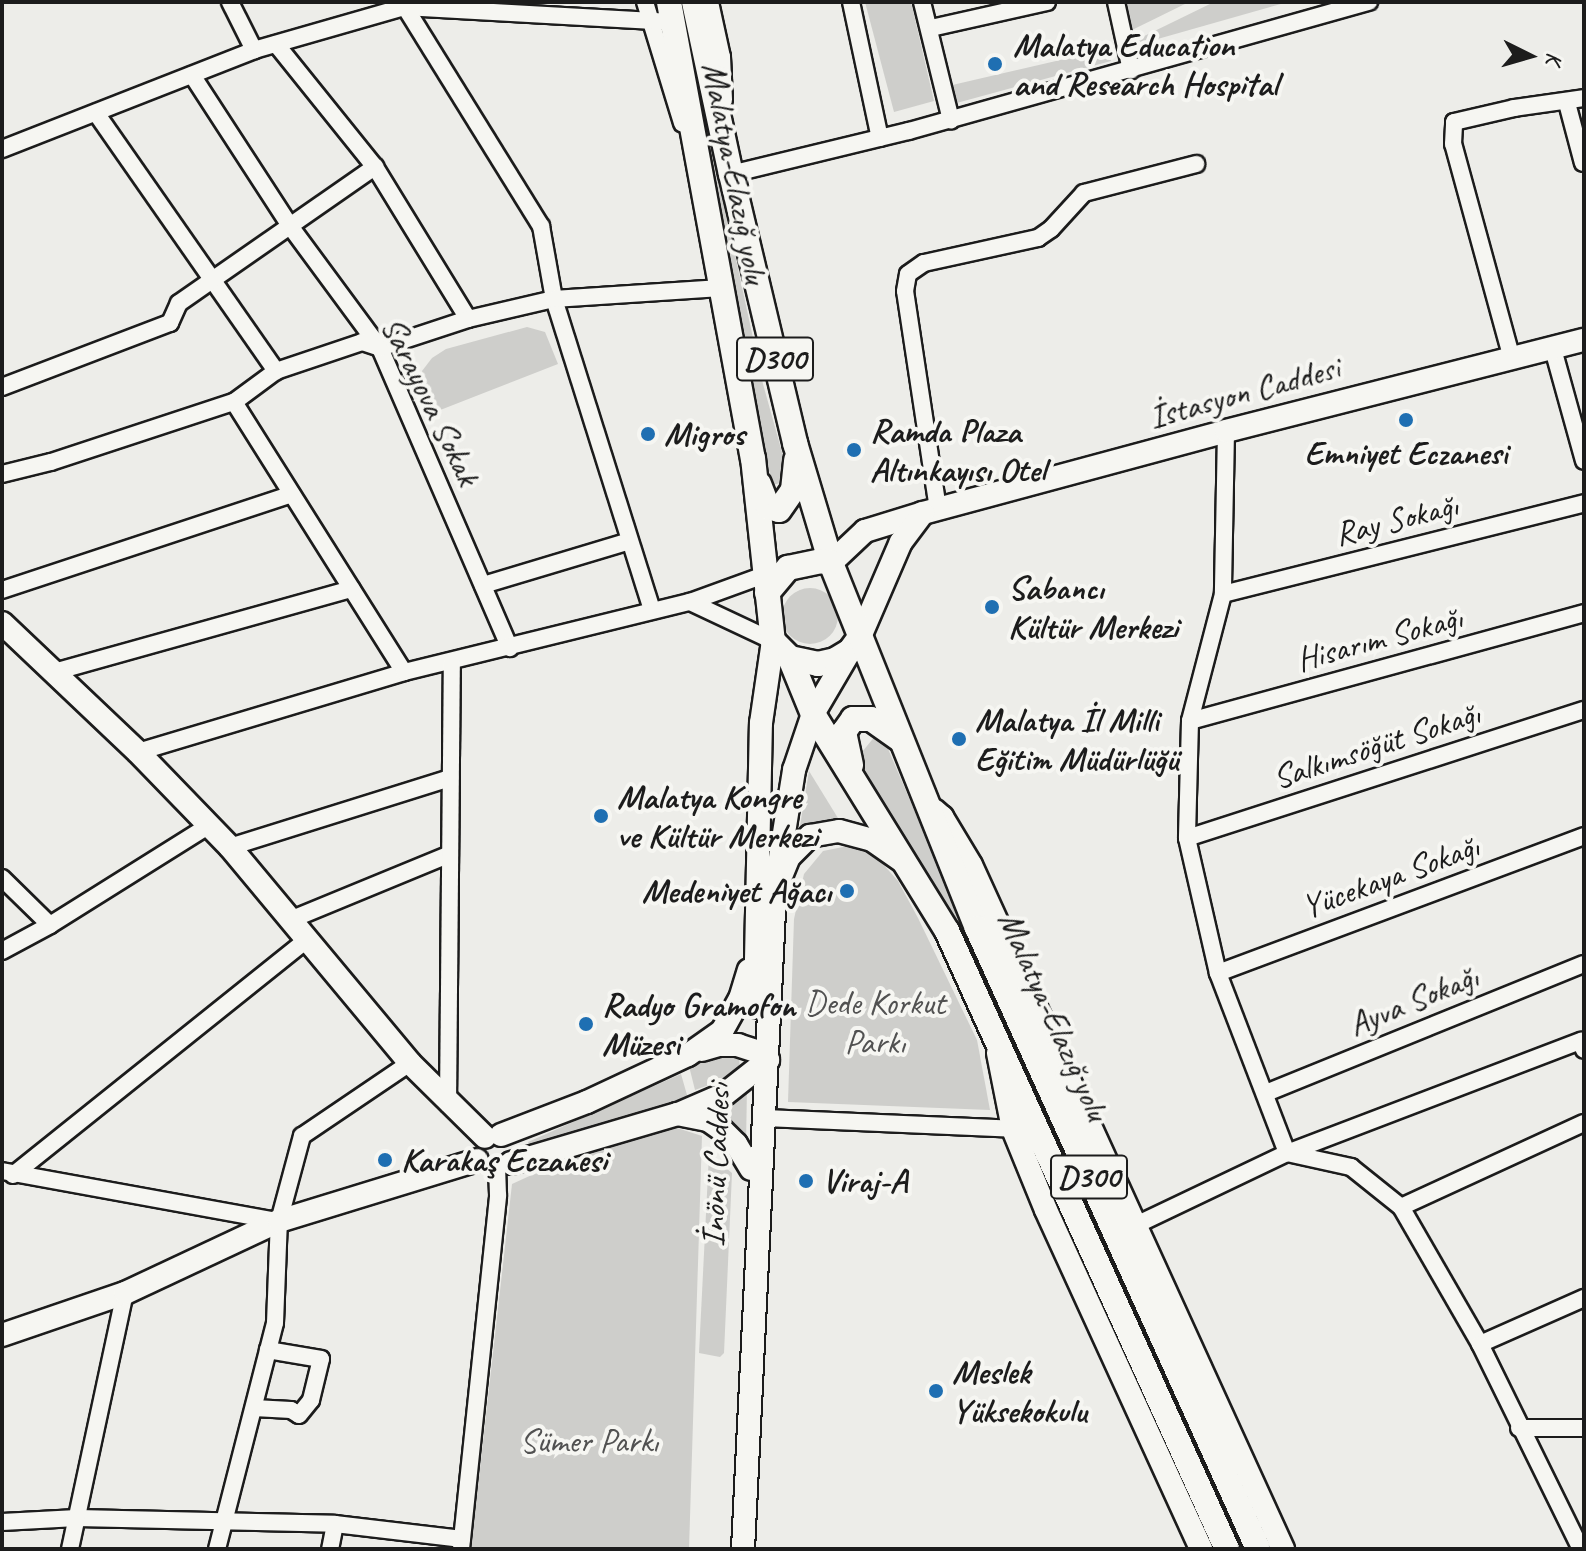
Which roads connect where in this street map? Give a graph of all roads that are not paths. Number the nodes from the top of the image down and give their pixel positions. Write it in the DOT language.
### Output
graph roads {
  1 [pos="230,2"];
  2 [pos="645,2"];
  3 [pos="694,2"];
  4 [pos="710,2"];
  5 [pos="851,2"];
  6 [pos="922,2"];
  7 [pos="1047,2"];
  8 [pos="1116,2"];
  9 [pos="1369,2"];
  10 [pos="403,5"];
  11 [pos="663,15"];
  12 [pos="931,28"];
  13 [pos="276,44"];
  14 [pos="254,50"];
  15 [pos="1131,70"];
  16 [pos="192,75"];
  17 [pos="1584,98"];
  18 [pos="1567,103"];
  19 [pos="96,113"];
  20 [pos="951,120"];
  21 [pos="880,138"];
  22 [pos="2,149"];
  23 [pos="728,164"];
  24 [pos="1196,164"];
  25 [pos="1584,164"];
  26 [pos="375,167"];
  27 [pos="290,226"];
  28 [pos="212,282"];
  29 [pos="721,288"];
  30 [pos="554,299"];
  31 [pos="468,319"];
  32 [pos="1584,340"];
  33 [pos="380,348"];
  34 [pos="1553,349"];
  35 [pos="1512,359"];
  36 [pos="276,371"];
  37 [pos="2,387"];
  38 [pos="234,402"];
  39 [pos="1226,431"];
  40 [pos="795,443"];
  41 [pos="753,458"];
  42 [pos="1584,461"];
  43 [pos="2,474"];
  44 [pos="292,494"];
  45 [pos="1584,503"];
  46 [pos="930,511"];
  47 [pos="630,541"];
  48 [pos="831,563"];
  49 [pos="774,578"];
  50 [pos="483,585"];
  51 [pos="352,589"];
  52 [pos="2,590"];
  53 [pos="1223,594"];
  54 [pos="690,602"];
  55 [pos="652,610"];
  56 [pos="1584,613"];
  57 [pos="2,623"];
  58 [pos="855,644"];
  59 [pos="510,648"];
  60 [pos="782,649"];
  61 [pos="452,663"];
  62 [pos="54,672"];
  63 [pos="404,672"];
  64 [pos="1584,710"];
  65 [pos="813,714"];
  66 [pos="1190,721"];
  67 [pos="902,740"];
  68 [pos="138,752"];
  69 [pos="450,778"];
  70 [pos="858,787"];
  71 [pos="926,803"];
  72 [pos="208,826"];
  73 [pos="1584,836"];
  74 [pos="1187,838"];
  75 [pos="230,847"];
  76 [pos="450,854"];
  77 [pos="909,866"];
  78 [pos="2,878"];
  79 [pos="775,889"];
  80 [pos="290,920"];
  81 [pos="50,925"];
  82 [pos="306,940"];
  83 [pos="756,946"];
  84 [pos="2,951"];
  85 [pos="1584,964"];
  86 [pos="1218,973"];
  87 [pos="996,1039"];
  88 [pos="1584,1050"];
  89 [pos="689,1054"];
  90 [pos="758,1061"];
  91 [pos="410,1063"];
  92 [pos="1266,1093"];
  93 [pos="448,1104"];
  94 [pos="677,1114"];
  95 [pos="765,1118"];
  96 [pos="1584,1123"];
  97 [pos="1013,1129"];
  98 [pos="493,1136"];
  99 [pos="1287,1153"];
  100 [pos="477,1160"];
  101 [pos="504,1168"];
  102 [pos="751,1169"];
  103 [pos="8,1173"];
  104 [pos="1401,1207"];
  105 [pos="279,1221"];
  106 [pos="1136,1225"];
  107 [pos="125,1293"];
  108 [pos="1584,1298"];
  109 [pos="2,1335"];
  110 [pos="1480,1344"];
  111 [pos="268,1350"];
  112 [pos="254,1408"];
  113 [pos="1519,1428"];
  114 [pos="1584,1428"];
  115 [pos="77,1518"];
  116 [pos="225,1521"];
  117 [pos="2,1522"];
  118 [pos="335,1524"];
  119 [pos="462,1544"];
  120 [pos="70,1549"];
  121 [pos="217,1549"];
  122 [pos="330,1549"];
  123 [pos="734,1549"];
  124 [pos="743,1549"];
  125 [pos="1201,1549"];
  126 [pos="1227,1549"];
  127 [pos="1258,1549"];
  128 [pos="1283,1549"];
  129 [pos="1581,1549"];
  1 -- 14 [label="street"];
  2 -- 11 [label="street"];
  3 -- 23 [label="highway, Malatya-Elazığ yolu / D300"];
  4 -- 23 [label="street"];
  5 -- 21 [label="street"];
  6 -- 12 [label="street"];
  7 -- 12 [label="street"];
  8 -- 15 [label="street"];
  9 -- 15 [label="street"];
  10 -- 11 [label="street"];
  10 -- 13 [label="street"];
  10 -- 30 [label="street"];
  11 -- 29 [label="highway, Malatya-Elazığ yolu / D300"];
  12 -- 20 [label="street"];
  13 -- 14 [label="street"];
  13 -- 26 [label="street"];
  14 -- 16 [label="street"];
  15 -- 20 [label="street"];
  16 -- 19 [label="street"];
  16 -- 27 [label="street, Sarayova Sokak"];
  17 -- 18 [label="street"];
  18 -- 25 [label="street"];
  18 -- 35 [label="street"];
  19 -- 22 [label="street"];
  19 -- 28 [label="street"];
  20 -- 21 [label="street"];
  21 -- 23 [label="street"];
  23 -- 40 [label="highway, Malatya-Elazığ yolu / D300"];
  24 -- 46 [label="street"];
  26 -- 27 [label="street"];
  26 -- 31 [label="street"];
  27 -- 28 [label="street"];
  27 -- 33 [label="street, Sarayova Sokak"];
  28 -- 36 [label="street"];
  28 -- 37 [label="street"];
  29 -- 30 [label="street"];
  29 -- 41 [label="highway, Malatya-Elazığ yolu / D300"];
  30 -- 31 [label="street"];
  30 -- 47 [label="street"];
  31 -- 33 [label="street"];
  32 -- 34 [label="main road, İstasyon Caddesi"];
  33 -- 36 [label="street"];
  33 -- 50 [label="street, Sarayova Sokak"];
  34 -- 35 [label="main road, İstasyon Caddesi"];
  34 -- 42 [label="street"];
  35 -- 39 [label="main road, İstasyon Caddesi"];
  36 -- 38 [label="street"];
  38 -- 43 [label="street"];
  38 -- 44 [label="street"];
  39 -- 46 [label="main road, İstasyon Caddesi"];
  39 -- 53 [label="street"];
  40 -- 41 [label="highway"];
  40 -- 48 [label="highway, Malatya-Elazığ yolu / D300"];
  41 -- 49 [label="highway, Malatya-Elazığ yolu / D300"];
  44 -- 51 [label="street"];
  44 -- 52 [label="street"];
  45 -- 53 [label="street, Ray Sokağı"];
  46 -- 48 [label="main road, İstasyon Caddesi"];
  46 -- 58 [label="main road"];
  47 -- 50 [label="street"];
  47 -- 55 [label="street"];
  48 -- 49 [label="highway"];
  48 -- 58 [label="highway, Malatya-Elazığ yolu"];
  49 -- 54 [label="street"];
  49 -- 60 [label="highway, Malatya-Elazığ yolu"];
  50 -- 59 [label="street, Sarayova Sokak"];
  51 -- 62 [label="street"];
  51 -- 63 [label="street"];
  53 -- 66 [label="street"];
  54 -- 55 [label="street"];
  54 -- 60 [label="street"];
  55 -- 59 [label="street"];
  56 -- 66 [label="street, Hisarım Sokağı"];
  57 -- 62 [label="main road"];
  58 -- 60 [label="highway"];
  58 -- 65 [label="main road"];
  58 -- 67 [label="highway, Malatya-Elazığ yolu / D300"];
  59 -- 61 [label="street"];
  60 -- 65 [label="highway, Malatya-Elazığ yolu / D300"];
  60 -- 83 [label="main road, İnönü Caddesi"];
  61 -- 63 [label="street"];
  61 -- 69 [label="street"];
  62 -- 68 [label="main road"];
  63 -- 68 [label="street"];
  64 -- 74 [label="street, Salkımsöğüt Sokağı"];
  65 -- 70 [label="highway, Malatya-Elazığ yolu / D300"];
  65 -- 79 [label="main road"];
  66 -- 74 [label="street"];
  67 -- 70 [label="highway"];
  67 -- 71 [label="highway, Malatya-Elazığ yolu / D300"];
  68 -- 72 [label="main road"];
  69 -- 75 [label="street"];
  69 -- 76 [label="street"];
  70 -- 77 [label="highway, Malatya-Elazığ yolu / D300"];
  71 -- 106 [label="main road"];
  71 -- 127 [label="highway, Malatya-Elazığ yolu / D300"];
  72 -- 75 [label="main road"];
  72 -- 81 [label="street"];
  73 -- 86 [label="street, Yücekaya Sokağı"];
  74 -- 86 [label="street"];
  75 -- 80 [label="main road"];
  76 -- 80 [label="street"];
  76 -- 93 [label="street"];
  77 -- 79 [label="main road"];
  77 -- 87 [label="highway, Malatya-Elazığ yolu / D300"];
  78 -- 81 [label="street"];
  79 -- 90 [label="main road"];
  80 -- 82 [label="main road"];
  81 -- 84 [label="street"];
  82 -- 91 [label="main road"];
  82 -- 103 [label="street"];
  83 -- 89 [label="main road"];
  83 -- 90 [label="main road, İnönü Caddesi"];
  85 -- 92 [label="street, Ayva Sokağı"];
  86 -- 92 [label="street"];
  87 -- 97 [label="main road"];
  87 -- 126 [label="highway, Malatya-Elazığ yolu / D300"];
  88 -- 99 [label="street"];
  89 -- 90 [label="main road"];
  89 -- 98 [label="main road"];
  90 -- 94 [label="main road"];
  90 -- 95 [label="main road, İnönü Caddesi"];
  90 -- 102 [label="main road, İnönü Caddesi"];
  91 -- 93 [label="main road"];
  91 -- 105 [label="street"];
  92 -- 99 [label="street"];
  93 -- 98 [label="main road"];
  94 -- 101 [label="main road"];
  94 -- 102 [label="main road"];
  95 -- 97 [label="street"];
  95 -- 124 [label="main road, İnönü Caddesi"];
  96 -- 104 [label="street"];
  97 -- 125 [label="main road"];
  98 -- 100 [label="main road"];
  98 -- 101 [label="main road"];
  99 -- 104 [label="street"];
  99 -- 106 [label="street"];
  100 -- 101 [label="main road"];
  100 -- 105 [label="main road"];
  101 -- 119 [label="street"];
  102 -- 123 [label="main road, İnönü Caddesi"];
  103 -- 105 [label="street"];
  104 -- 110 [label="street"];
  105 -- 107 [label="main road"];
  105 -- 111 [label="street"];
  106 -- 128 [label="main road"];
  107 -- 109 [label="main road"];
  107 -- 115 [label="street"];
  108 -- 110 [label="street"];
  110 -- 113 [label="street"];
  111 -- 112 [label="street"];
  111 -- 112 [label="street"];
  112 -- 116 [label="street"];
  113 -- 114 [label="street"];
  113 -- 129 [label="street"];
  115 -- 116 [label="street"];
  115 -- 117 [label="street"];
  115 -- 120 [label="street"];
  116 -- 118 [label="street"];
  116 -- 121 [label="street"];
  118 -- 119 [label="street"];
  118 -- 122 [label="street"];
}
